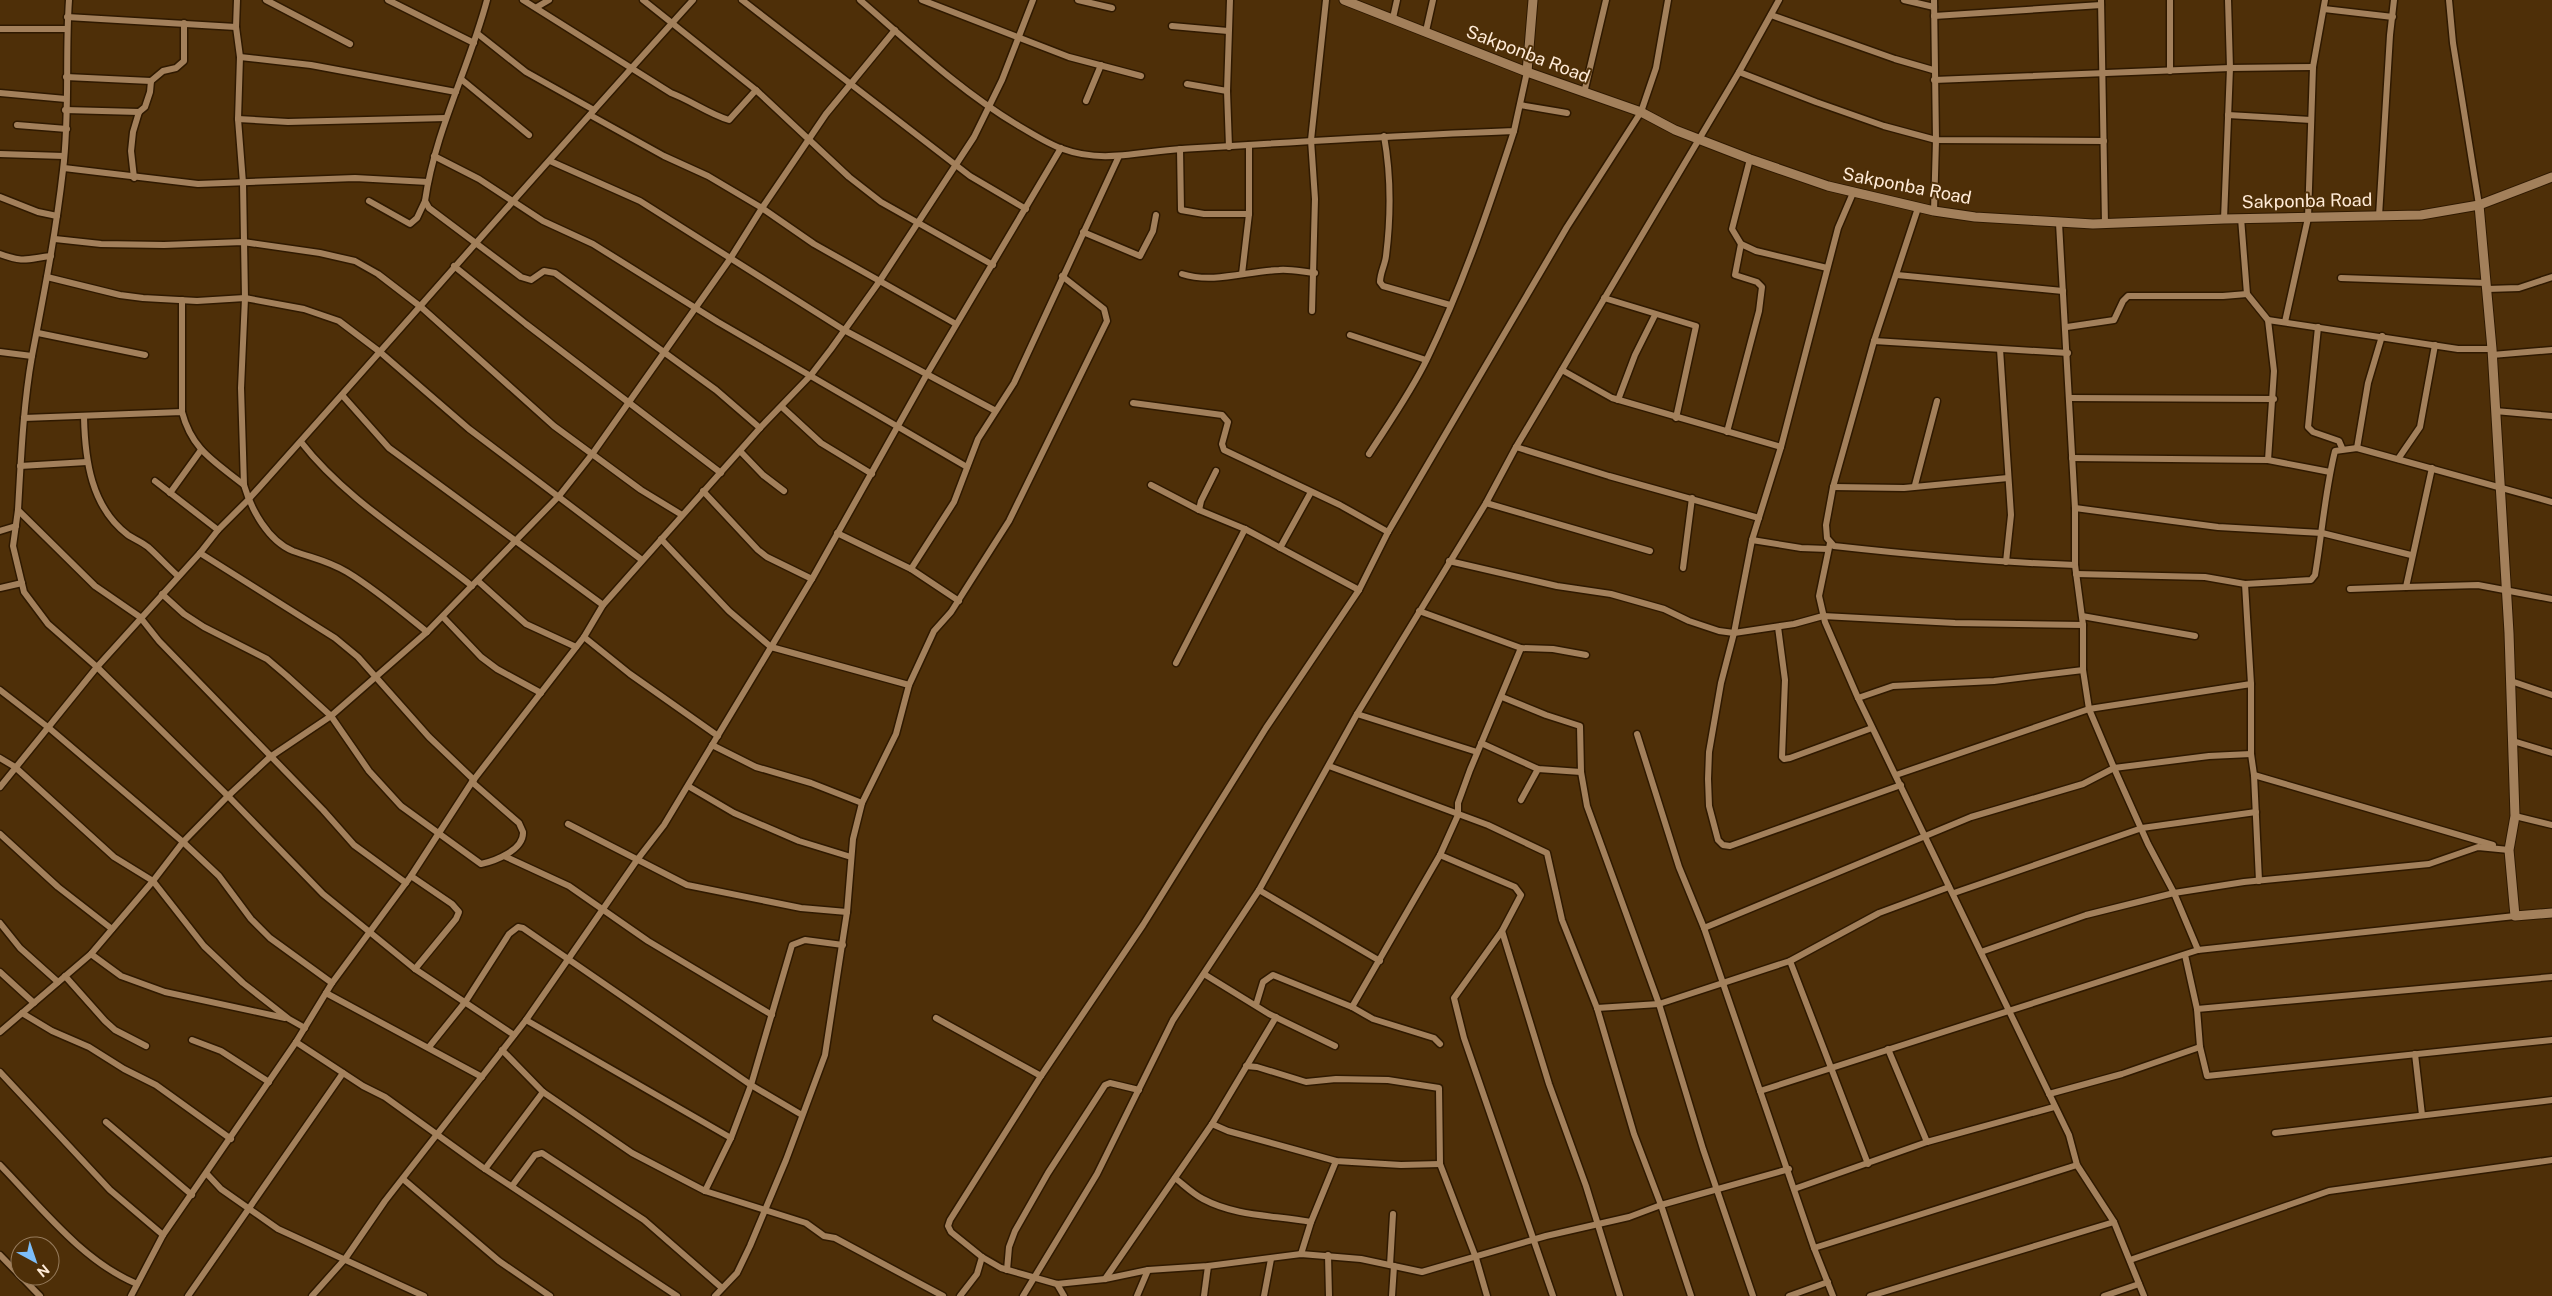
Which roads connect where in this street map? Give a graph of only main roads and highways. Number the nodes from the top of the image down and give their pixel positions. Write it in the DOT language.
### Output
graph roads {
  1 [pos="1344,0"];
  2 [pos="1533,0"];
  3 [pos="1527,72"];
  4 [pos="2552,177"];
  5 [pos="2479,205"];
  6 [pos="2552,912"];
  1 -- 3 [label="main road, Sakponba Road"];
  2 -- 3 [label="main road"];
  3 -- 5 [label="main road, Sakponba Road"];
  4 -- 5 [label="main road, Sakponba Road"];
  5 -- 6 [label="main road"];
}
